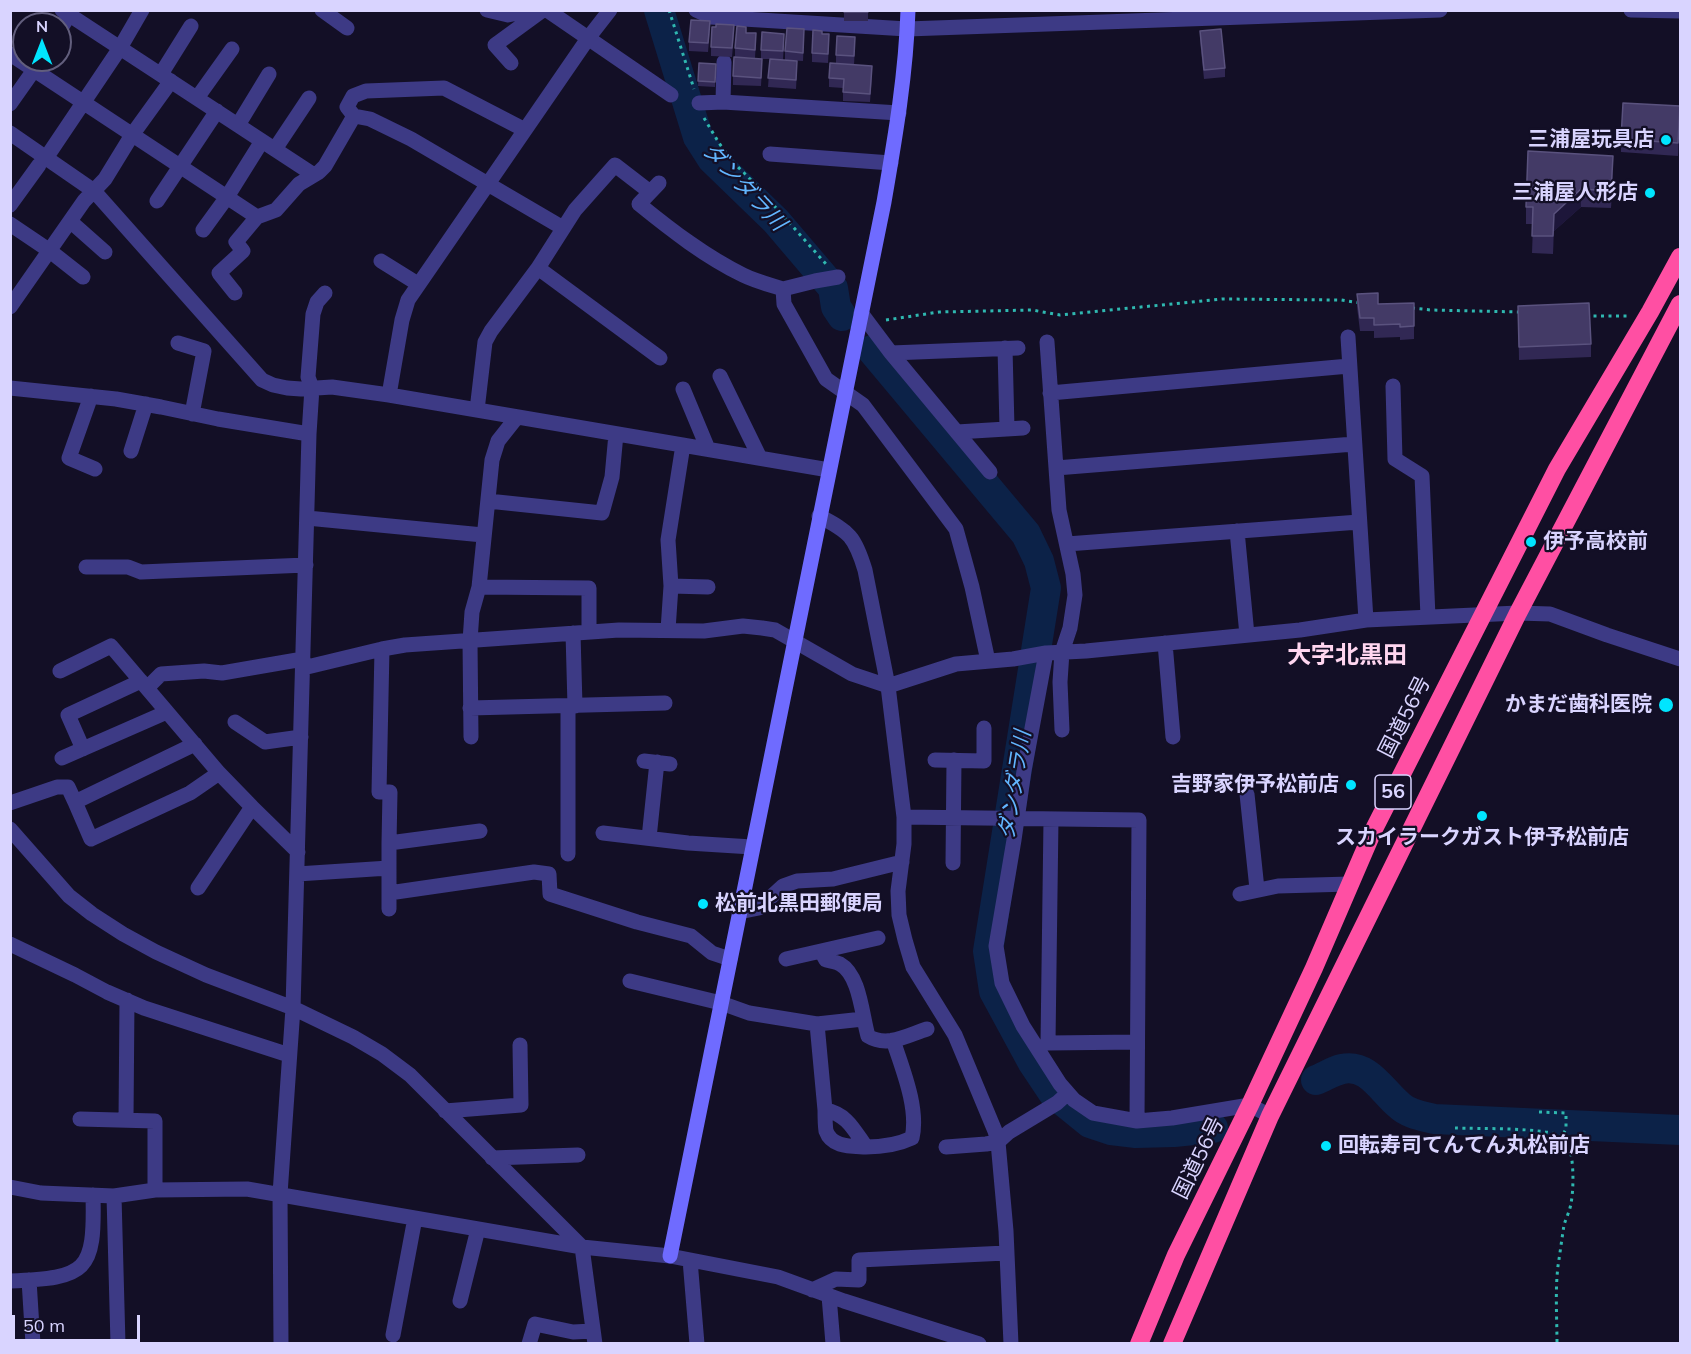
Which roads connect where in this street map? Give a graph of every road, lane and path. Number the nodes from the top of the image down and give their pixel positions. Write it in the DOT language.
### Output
graph roads {
  1 [pos="142,10"];
  2 [pos="322,10"];
  3 [pos="487,10"];
  4 [pos="532,10"];
  5 [pos="545,10"];
  6 [pos="610,10"];
  7 [pos="669,10"];
  8 [pos="696,10"];
  9 [pos="908,10"];
  10 [pos="1440,10"];
  11 [pos="1631,10"];
  12 [pos="1680,11"];
  13 [pos="72,17"];
  14 [pos="191,26"];
  15 [pos="347,28"];
  16 [pos="907,29"];
  17 [pos="589,37"];
  18 [pos="120,48"];
  19 [pos="232,50"];
  20 [pos="724,62"];
  21 [pos="511,63"];
  22 [pos="33,72"];
  23 [pos="47,72"];
  24 [pos="269,74"];
  25 [pos="166,77"];
  26 [pos="671,94"];
  27 [pos="197,98"];
  28 [pos="309,98"];
  29 [pos="83,102"];
  30 [pos="723,102"];
  31 [pos="699,103"];
  32 [pos="10,104"];
  33 [pos="217,111"];
  34 [pos="899,113"];
  35 [pos="354,116"];
  36 [pos="238,125"];
  37 [pos="525,130"];
  38 [pos="10,133"];
  39 [pos="132,135"];
  40 [pos="268,145"];
  41 [pos="771,154"];
  42 [pos="43,161"];
  43 [pos="891,164"];
  44 [pos="180,167"];
  45 [pos="314,175"];
  46 [pos="488,185"];
  47 [pos="94,191"];
  48 [pos="227,197"];
  49 [pos="157,201"];
  50 [pos="10,205"];
  51 [pos="257,217"];
  52 [pos="70,221"];
  53 [pos="10,224"];
  54 [pos="563,228"];
  55 [pos="203,230"];
  56 [pos="50,251"];
  57 [pos="105,252"];
  58 [pos="1680,257"];
  59 [pos="381,261"];
  60 [pos="538,268"];
  61 [pos="83,277"];
  62 [pos="835,278"];
  63 [pos="418,284"];
  64 [pos="783,289"];
  65 [pos="325,293"];
  66 [pos="235,294"];
  67 [pos="1363,303"];
  68 [pos="10,308"];
  69 [pos="1408,308"];
  70 [pos="1678,311"];
  71 [pos="1650,312"];
  72 [pos="1528,313"];
  73 [pos="1580,315"];
  74 [pos="866,319"];
  75 [pos="1348,337"];
  76 [pos="1047,342"];
  77 [pos="178,343"];
  78 [pos="891,353"];
  79 [pos="660,358"];
  80 [pos="1349,366"];
  81 [pos="720,376"];
  82 [pos="1393,386"];
  83 [pos="10,388"];
  84 [pos="312,388"];
  85 [pos="683,389"];
  86 [pos="845,392"];
  87 [pos="1050,393"];
  88 [pos="389,395"];
  89 [pos="91,396"];
  90 [pos="146,404"];
  91 [pos="477,410"];
  92 [pos="192,414"];
  93 [pos="517,417"];
  94 [pos="1007,428"];
  95 [pos="1023,428"];
  96 [pos="957,432"];
  97 [pos="309,434"];
  98 [pos="616,434"];
  99 [pos="1354,444"];
  100 [pos="683,445"];
  101 [pos="708,449"];
  102 [pos="131,451"];
  103 [pos="760,458"];
  104 [pos="1056,468"];
  105 [pos="95,469"];
  106 [pos="829,470"];
  107 [pos="990,472"];
  108 [pos="488,501"];
  109 [pos="819,516"];
  110 [pos="307,518"];
  111 [pos="1359,522"];
  112 [pos="1237,531"];
  113 [pos="483,535"];
  114 [pos="1067,544"];
  115 [pos="306,565"];
  116 [pos="86,567"];
  117 [pos="671,586"];
  118 [pos="479,587"];
  119 [pos="708,587"];
  120 [pos="1518,613"];
  121 [pos="1482,615"];
  122 [pos="1428,617"];
  123 [pos="1366,620"];
  124 [pos="669,630"];
  125 [pos="589,632"];
  126 [pos="573,633"];
  127 [pos="1247,635"];
  128 [pos="470,640"];
  129 [pos="794,642"];
  130 [pos="1165,643"];
  131 [pos="382,649"];
  132 [pos="1062,652"];
  133 [pos="1046,653"];
  134 [pos="1680,659"];
  135 [pos="988,661"];
  136 [pos="303,663"];
  137 [pos="60,671"];
  138 [pos="144,685"];
  139 [pos="888,686"];
  140 [pos="665,703"];
  141 [pos="572,706"];
  142 [pos="470,708"];
  143 [pos="167,712"];
  144 [pos="235,722"];
  145 [pos="984,728"];
  146 [pos="1062,730"];
  147 [pos="301,737"];
  148 [pos="471,737"];
  149 [pos="1173,737"];
  150 [pos="195,744"];
  151 [pos="83,749"];
  152 [pos="62,758"];
  153 [pos="935,760"];
  154 [pos="954,760"];
  155 [pos="657,762"];
  156 [pos="219,773"];
  157 [pos="1247,794"];
  158 [pos="75,802"];
  159 [pos="10,803"];
  160 [pos="252,807"];
  161 [pos="904,817"];
  162 [pos="954,818"];
  163 [pos="1017,818"];
  164 [pos="1051,819"];
  165 [pos="10,829"];
  166 [pos="480,831"];
  167 [pos="603,833"];
  168 [pos="649,838"];
  169 [pos="389,843"];
  170 [pos="752,847"];
  171 [pos="298,852"];
  172 [pos="568,854"];
  173 [pos="902,862"];
  174 [pos="953,863"];
  175 [pos="389,868"];
  176 [pos="297,874"];
  177 [pos="1350,884"];
  178 [pos="198,888"];
  179 [pos="1257,889"];
  180 [pos="1240,894"];
  181 [pos="739,912"];
  182 [pos="878,938"];
  183 [pos="10,944"];
  184 [pos="821,951"];
  185 [pos="730,958"];
  186 [pos="786,959"];
  187 [pos="630,981"];
  188 [pos="127,1000"];
  189 [pos="721,1003"];
  190 [pos="293,1012"];
  191 [pos="863,1019"];
  192 [pos="818,1024"];
  193 [pos="927,1029"];
  194 [pos="893,1040"];
  195 [pos="1137,1042"];
  196 [pos="520,1045"];
  197 [pos="289,1052"];
  198 [pos="1063,1097"];
  199 [pos="1250,1106"];
  200 [pos="825,1110"];
  201 [pos="445,1111"];
  202 [pos="1539,1112"];
  203 [pos="1270,1116"];
  204 [pos="80,1119"];
  205 [pos="126,1120"];
  206 [pos="1137,1121"];
  207 [pos="1455,1128"];
  208 [pos="1562,1136"];
  209 [pos="998,1142"];
  210 [pos="866,1147"];
  211 [pos="946,1147"];
  212 [pos="578,1155"];
  213 [pos="492,1158"];
  214 [pos="10,1187"];
  215 [pos="155,1190"];
  216 [pos="280,1194"];
  217 [pos="93,1195"];
  218 [pos="114,1196"];
  219 [pos="415,1218"];
  220 [pos="478,1229"];
  221 [pos="582,1247"];
  222 [pos="1006,1253"];
  223 [pos="670,1256"];
  224 [pos="690,1260"];
  225 [pos="29,1280"];
  226 [pos="10,1281"];
  227 [pos="812,1290"];
  228 [pos="829,1296"];
  229 [pos="460,1301"];
  230 [pos="393,1335"];
  231 [pos="594,1337"];
  232 [pos="33,1344"];
  233 [pos="118,1344"];
  234 [pos="281,1344"];
  235 [pos="529,1344"];
  236 [pos="697,1344"];
  237 [pos="833,1344"];
  238 [pos="979,1344"];
  239 [pos="1011,1344"];
  240 [pos="1139,1344"];
  241 [pos="1173,1344"];
  242 [pos="1557,1344"];
  1 -- 18 [label="street"];
  2 -- 15 [label="street"];
  3 -- 4 [label="street"];
  5 -- 17 [label="street"];
  5 -- 21 [label="street"];
  6 -- 17 [label="street"];
  7 -- 31 [label="path"];
  8 -- 16 [label="street"];
  9 -- 16 [label="street"];
  10 -- 16 [label="street"];
  11 -- 12 [label="street"];
  13 -- 18 [label="street"];
  14 -- 25 [label="street"];
  16 -- 34 [label="street"];
  17 -- 26 [label="street"];
  17 -- 37 [label="street"];
  18 -- 25 [label="street"];
  18 -- 29 [label="street"];
  19 -- 27 [label="street"];
  20 -- 30 [label="street"];
  22 -- 32 [label="street"];
  23 -- 29 [label="street"];
  24 -- 36 [label="street"];
  25 -- 27 [label="street"];
  25 -- 39 [label="street"];
  27 -- 33 [label="street"];
  28 -- 40 [label="street"];
  29 -- 39 [label="street"];
  29 -- 42 [label="street"];
  30 -- 31 [label="street"];
  30 -- 34 [label="street"];
  31 -- 62 [label="path"];
  33 -- 36 [label="street"];
  33 -- 44 [label="street"];
  34 -- 43 [label="street"];
  35 -- 37 [label="street"];
  35 -- 45 [label="street"];
  35 -- 46 [label="street"];
  36 -- 40 [label="street"];
  37 -- 46 [label="street"];
  38 -- 42 [label="street"];
  39 -- 44 [label="street"];
  39 -- 47 [label="street"];
  40 -- 45 [label="street"];
  40 -- 48 [label="street"];
  41 -- 43 [label="street"];
  42 -- 47 [label="street"];
  42 -- 50 [label="street"];
  43 -- 74 [label="street"];
  44 -- 48 [label="street"];
  44 -- 49 [label="street"];
  45 -- 51 [label="street"];
  46 -- 54 [label="street"];
  46 -- 63 [label="street"];
  47 -- 52 [label="street"];
  47 -- 84 [label="street"];
  48 -- 51 [label="street"];
  48 -- 55 [label="street"];
  51 -- 66 [label="street"];
  52 -- 56 [label="street"];
  52 -- 57 [label="street"];
  53 -- 56 [label="street"];
  54 -- 60 [label="street"];
  54 -- 64 [label="street"];
  56 -- 61 [label="street"];
  56 -- 68 [label="street"];
  58 -- 71 [label="highway, 国道56号 / 56"];
  59 -- 63 [label="street"];
  60 -- 79 [label="street"];
  60 -- 91 [label="street"];
  62 -- 64 [label="street"];
  63 -- 88 [label="street"];
  64 -- 86 [label="street"];
  65 -- 84 [label="street"];
  67 -- 74 [label="path"];
  69 -- 72 [label="path"];
  70 -- 71 [label="street"];
  70 -- 120 [label="highway, 56"];
  71 -- 73 [label="path"];
  71 -- 121 [label="highway, 国道56号 / 56"];
  74 -- 78 [label="street"];
  74 -- 86 [label="street"];
  75 -- 80 [label="street"];
  76 -- 87 [label="street"];
  77 -- 92 [label="street"];
  78 -- 94 [label="street"];
  78 -- 96 [label="street"];
  80 -- 87 [label="street"];
  80 -- 99 [label="street"];
  81 -- 103 [label="street"];
  82 -- 122 [label="street"];
  83 -- 89 [label="street"];
  84 -- 88 [label="street"];
  84 -- 97 [label="street"];
  85 -- 101 [label="street"];
  86 -- 106 [label="street"];
  86 -- 135 [label="street"];
  87 -- 104 [label="street"];
  88 -- 91 [label="street"];
  89 -- 90 [label="street"];
  89 -- 105 [label="street"];
  90 -- 92 [label="street"];
  90 -- 102 [label="street"];
  91 -- 93 [label="street"];
  92 -- 97 [label="street"];
  93 -- 98 [label="street"];
  93 -- 108 [label="street"];
  94 -- 95 [label="street"];
  94 -- 96 [label="street"];
  96 -- 107 [label="street"];
  97 -- 110 [label="street"];
  98 -- 100 [label="street"];
  98 -- 108 [label="street"];
  99 -- 104 [label="street"];
  99 -- 111 [label="street"];
  100 -- 101 [label="street"];
  100 -- 117 [label="street"];
  101 -- 103 [label="street"];
  103 -- 106 [label="street"];
  104 -- 114 [label="street"];
  106 -- 109 [label="street"];
  108 -- 113 [label="street"];
  109 -- 129 [label="street"];
  109 -- 139 [label="street"];
  110 -- 113 [label="street"];
  110 -- 115 [label="street"];
  111 -- 112 [label="street"];
  111 -- 123 [label="street"];
  112 -- 114 [label="street"];
  112 -- 127 [label="street"];
  113 -- 118 [label="street"];
  114 -- 132 [label="street"];
  115 -- 116 [label="street"];
  115 -- 136 [label="street"];
  117 -- 119 [label="street"];
  117 -- 124 [label="street"];
  118 -- 125 [label="street"];
  118 -- 128 [label="street"];
  120 -- 121 [label="street"];
  120 -- 134 [label="street"];
  120 -- 203 [label="highway, 56"];
  121 -- 122 [label="street"];
  121 -- 177 [label="highway, 国道56号 / 56"];
  122 -- 123 [label="street"];
  123 -- 127 [label="street"];
  124 -- 125 [label="street"];
  124 -- 129 [label="street"];
  125 -- 126 [label="street"];
  126 -- 128 [label="street"];
  126 -- 141 [label="street"];
  127 -- 130 [label="street"];
  128 -- 131 [label="street"];
  128 -- 142 [label="street"];
  129 -- 139 [label="street"];
  129 -- 170 [label="street"];
  130 -- 132 [label="street"];
  130 -- 149 [label="street"];
  131 -- 136 [label="street"];
  131 -- 169 [label="street"];
  132 -- 133 [label="street"];
  132 -- 146 [label="street"];
  133 -- 135 [label="street"];
  133 -- 163 [label="street"];
  135 -- 139 [label="street"];
  136 -- 138 [label="street"];
  136 -- 147 [label="street"];
  137 -- 138 [label="street"];
  138 -- 143 [label="street"];
  138 -- 151 [label="street"];
  139 -- 161 [label="street"];
  140 -- 141 [label="street"];
  141 -- 142 [label="street"];
  141 -- 172 [label="street"];
  142 -- 148 [label="street"];
  143 -- 150 [label="street"];
  143 -- 151 [label="street"];
  144 -- 147 [label="street"];
  145 -- 154 [label="street"];
  147 -- 171 [label="street"];
  150 -- 156 [label="street"];
  150 -- 158 [label="street"];
  151 -- 152 [label="street"];
  153 -- 154 [label="street"];
  154 -- 162 [label="street"];
  155 -- 168 [label="street"];
  156 -- 158 [label="street"];
  156 -- 160 [label="street"];
  157 -- 179 [label="street"];
  158 -- 159 [label="street"];
  160 -- 171 [label="street"];
  160 -- 178 [label="street"];
  161 -- 162 [label="street"];
  161 -- 173 [label="street"];
  162 -- 163 [label="street"];
  162 -- 174 [label="street"];
  163 -- 164 [label="street"];
  163 -- 198 [label="street"];
  164 -- 195 [label="street"];
  164 -- 195 [label="street"];
  165 -- 190 [label="street"];
  166 -- 169 [label="street"];
  167 -- 168 [label="street"];
  168 -- 170 [label="street"];
  169 -- 175 [label="street"];
  170 -- 181 [label="street"];
  171 -- 176 [label="street"];
  173 -- 181 [label="street"];
  173 -- 209 [label="street"];
  175 -- 176 [label="street"];
  175 -- 185 [label="street"];
  176 -- 190 [label="street"];
  177 -- 179 [label="street"];
  177 -- 199 [label="highway, 国道56号 / 56"];
  179 -- 180 [label="street"];
  181 -- 185 [label="street"];
  182 -- 184 [label="street"];
  183 -- 188 [label="street"];
  184 -- 186 [label="street"];
  184 -- 191 [label="street"];
  185 -- 189 [label="street"];
  187 -- 189 [label="street"];
  188 -- 197 [label="street"];
  188 -- 205 [label="street"];
  189 -- 192 [label="street"];
  189 -- 223 [label="street"];
  190 -- 197 [label="street"];
  190 -- 201 [label="street"];
  191 -- 192 [label="street"];
  191 -- 194 [label="street"];
  192 -- 200 [label="street"];
  193 -- 194 [label="street"];
  194 -- 210 [label="street"];
  195 -- 206 [label="street"];
  196 -- 201 [label="street"];
  197 -- 216 [label="street"];
  198 -- 206 [label="street"];
  198 -- 209 [label="street"];
  199 -- 203 [label="street"];
  199 -- 206 [label="street"];
  199 -- 240 [label="highway, 国道56号 / 56"];
  200 -- 210 [label="street"];
  200 -- 210 [label="street"];
  201 -- 213 [label="street"];
  202 -- 208 [label="path"];
  203 -- 241 [label="highway, 56"];
  204 -- 205 [label="street"];
  205 -- 215 [label="street"];
  207 -- 208 [label="path"];
  208 -- 242 [label="path"];
  209 -- 211 [label="street"];
  209 -- 222 [label="street"];
  212 -- 213 [label="street"];
  213 -- 221 [label="street"];
  214 -- 217 [label="street"];
  215 -- 216 [label="street"];
  215 -- 218 [label="street"];
  216 -- 219 [label="street"];
  216 -- 234 [label="street"];
  217 -- 218 [label="street"];
  217 -- 225 [label="street"];
  218 -- 233 [label="street"];
  219 -- 220 [label="street"];
  219 -- 230 [label="street"];
  220 -- 221 [label="street"];
  220 -- 229 [label="street"];
  221 -- 223 [label="street"];
  221 -- 231 [label="street"];
  222 -- 227 [label="street"];
  222 -- 239 [label="street"];
  223 -- 224 [label="street"];
  224 -- 227 [label="street"];
  224 -- 236 [label="street"];
  225 -- 226 [label="street"];
  225 -- 232 [label="street"];
  227 -- 228 [label="street"];
  228 -- 237 [label="street"];
  228 -- 238 [label="street"];
  231 -- 235 [label="street"];
}
